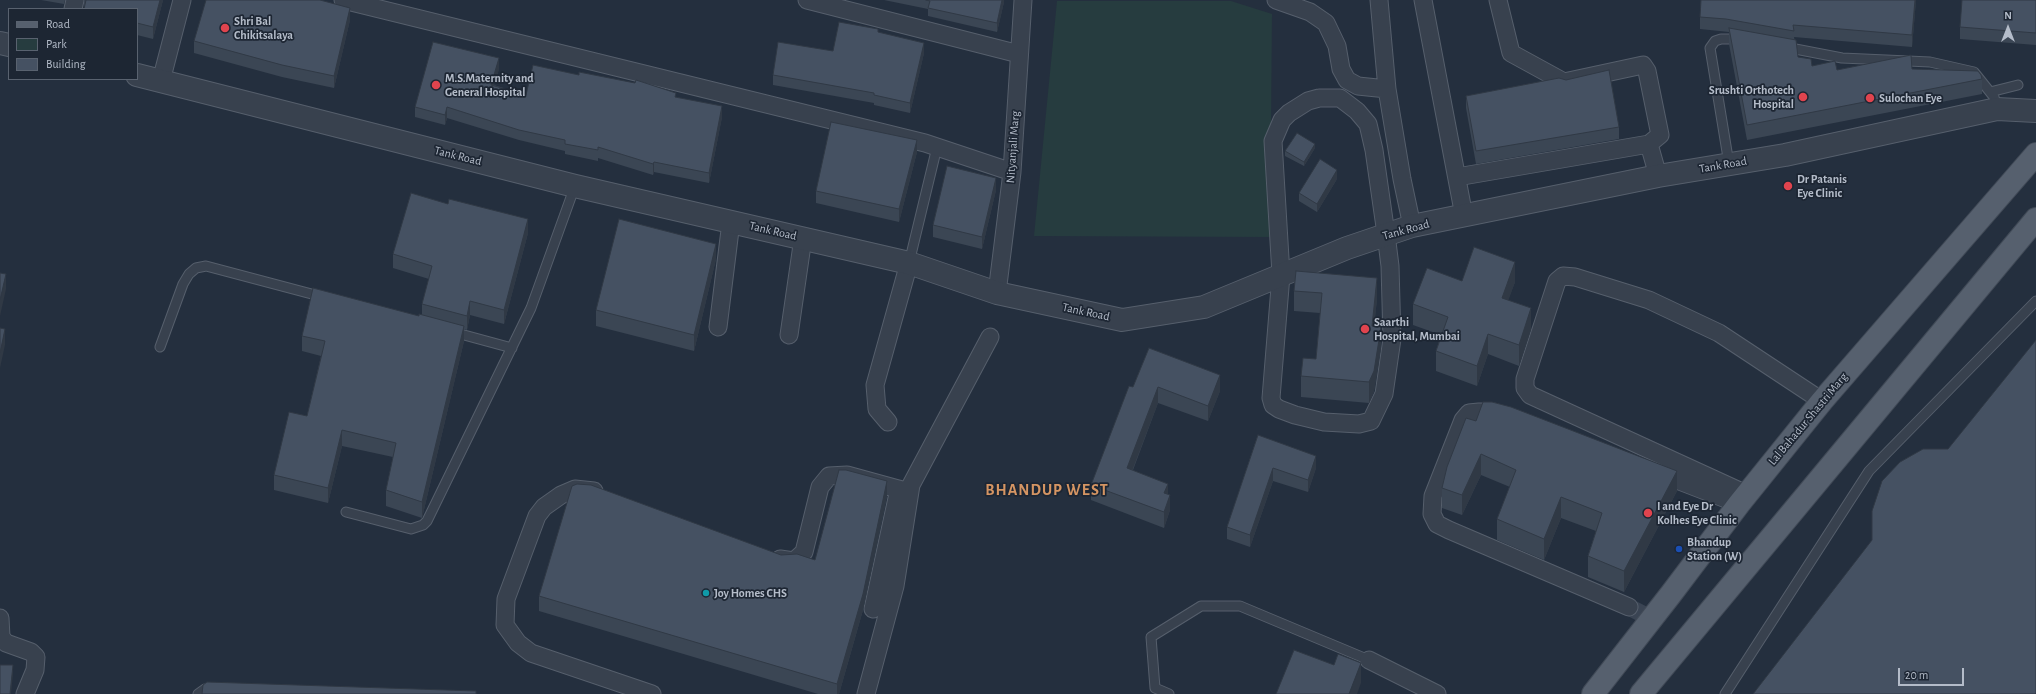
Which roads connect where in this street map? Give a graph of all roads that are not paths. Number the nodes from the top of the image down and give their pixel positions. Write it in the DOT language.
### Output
graph roads {
  1 [pos="182,0"];
  2 [pos="343,0"];
  3 [pos="807,0"];
  4 [pos="1023,0"];
  5 [pos="1276,0"];
  6 [pos="1379,0"];
  7 [pos="1423,0"];
  8 [pos="1498,0"];
  9 [pos="1747,40"];
  10 [pos="1779,46"];
  11 [pos="1019,54"];
  12 [pos="138,75"];
  13 [pos="161,81"];
  14 [pos="2018,85"];
  15 [pos="1387,89"];
  16 [pos="1993,100"];
  17 [pos="2036,111"];
  18 [pos="1650,144"];
  19 [pos="937,147"];
  20 [pos="2036,154"];
  21 [pos="1729,164"];
  22 [pos="1012,172"];
  23 [pos="1658,176"];
  24 [pos="1457,177"];
  25 [pos="574,186"];
  26 [pos="1464,216"];
  27 [pos="2036,219"];
  28 [pos="731,222"];
  29 [pos="1412,226"];
  30 [pos="1386,234"];
  31 [pos="803,238"];
  32 [pos="909,263"];
  33 [pos="1281,276"];
  34 [pos="997,293"];
  35 [pos="336,300"];
  36 [pos="2036,301"];
  37 [pos="718,327"];
  38 [pos="443,329"];
  39 [pos="789,335"];
  40 [pos="990,338"];
  41 [pos="160,347"];
  42 [pos="512,348"];
  43 [pos="1822,401"];
  44 [pos="1514,418"];
  45 [pos="888,422"];
  46 [pos="1638,465"];
  47 [pos="904,491"];
  48 [pos="608,496"];
  49 [pos="1743,499"];
  50 [pos="346,512"];
  51 [pos="762,553"];
  52 [pos="1629,607"];
  53 [pos="873,609"];
  54 [pos="0,618"];
  55 [pos="1369,660"];
  56 [pos="220,690"];
  57 [pos="25,694"];
  58 [pos="198,694"];
  59 [pos="652,694"];
  60 [pos="866,694"];
  61 [pos="1170,694"];
  62 [pos="1437,694"];
  63 [pos="1593,694"];
  64 [pos="1641,694"];
  65 [pos="1725,694"];
  1 -- 13 [label="street"];
  2 -- 19 [label="street"];
  3 -- 11 [label="street"];
  4 -- 11 [label="street, Nityanjali Marg"];
  5 -- 15 [label="street"];
  6 -- 15 [label="street"];
  7 -- 24 [label="street"];
  8 -- 18 [label="street"];
  9 -- 21 [label="lane"];
  10 -- 16 [label="lane"];
  11 -- 22 [label="street, Nityanjali Marg"];
  12 -- 13 [label="street, Tank Road"];
  13 -- 25 [label="street, Tank Road"];
  14 -- 16 [label="lane"];
  15 -- 29 [label="street"];
  16 -- 17 [label="street, Tank Road"];
  16 -- 21 [label="street, Tank Road"];
  18 -- 23 [label="street"];
  18 -- 24 [label="street"];
  19 -- 22 [label="street"];
  19 -- 32 [label="lane"];
  20 -- 43 [label="main road, Lal Bahadur Shastri Marg"];
  21 -- 23 [label="street, Tank Road"];
  22 -- 34 [label="street, Nityanjali Marg"];
  23 -- 26 [label="street, Tank Road"];
  24 -- 26 [label="street"];
  25 -- 28 [label="street, Tank Road"];
  25 -- 42 [label="lane"];
  26 -- 29 [label="street, Tank Road"];
  27 -- 64 [label="main road"];
  28 -- 31 [label="street, Tank Road"];
  28 -- 37 [label="street"];
  29 -- 30 [label="street, Tank Road"];
  30 -- 33 [label="street, Tank Road"];
  30 -- 33 [label="street"];
  30 -- 33 [label="street"];
  31 -- 32 [label="street, Tank Road"];
  31 -- 39 [label="street"];
  32 -- 34 [label="street, Tank Road"];
  32 -- 45 [label="street"];
  33 -- 34 [label="street, Tank Road"];
  35 -- 41 [label="lane"];
  36 -- 65 [label="lane"];
  38 -- 42 [label="lane"];
  40 -- 47 [label="street"];
  42 -- 50 [label="lane"];
  43 -- 49 [label="main road, Lal Bahadur Shastri Marg"];
  43 -- 49 [label="street"];
  44 -- 52 [label="street"];
  46 -- 49 [label="street"];
  47 -- 51 [label="street"];
  47 -- 53 [label="street"];
  47 -- 60 [label="street"];
  48 -- 59 [label="street"];
  49 -- 63 [label="main road, Lal Bahadur Shastri Marg"];
  54 -- 57 [label="street"];
  55 -- 61 [label="lane"];
  55 -- 62 [label="street"];
  56 -- 58 [label="lane"];
}
